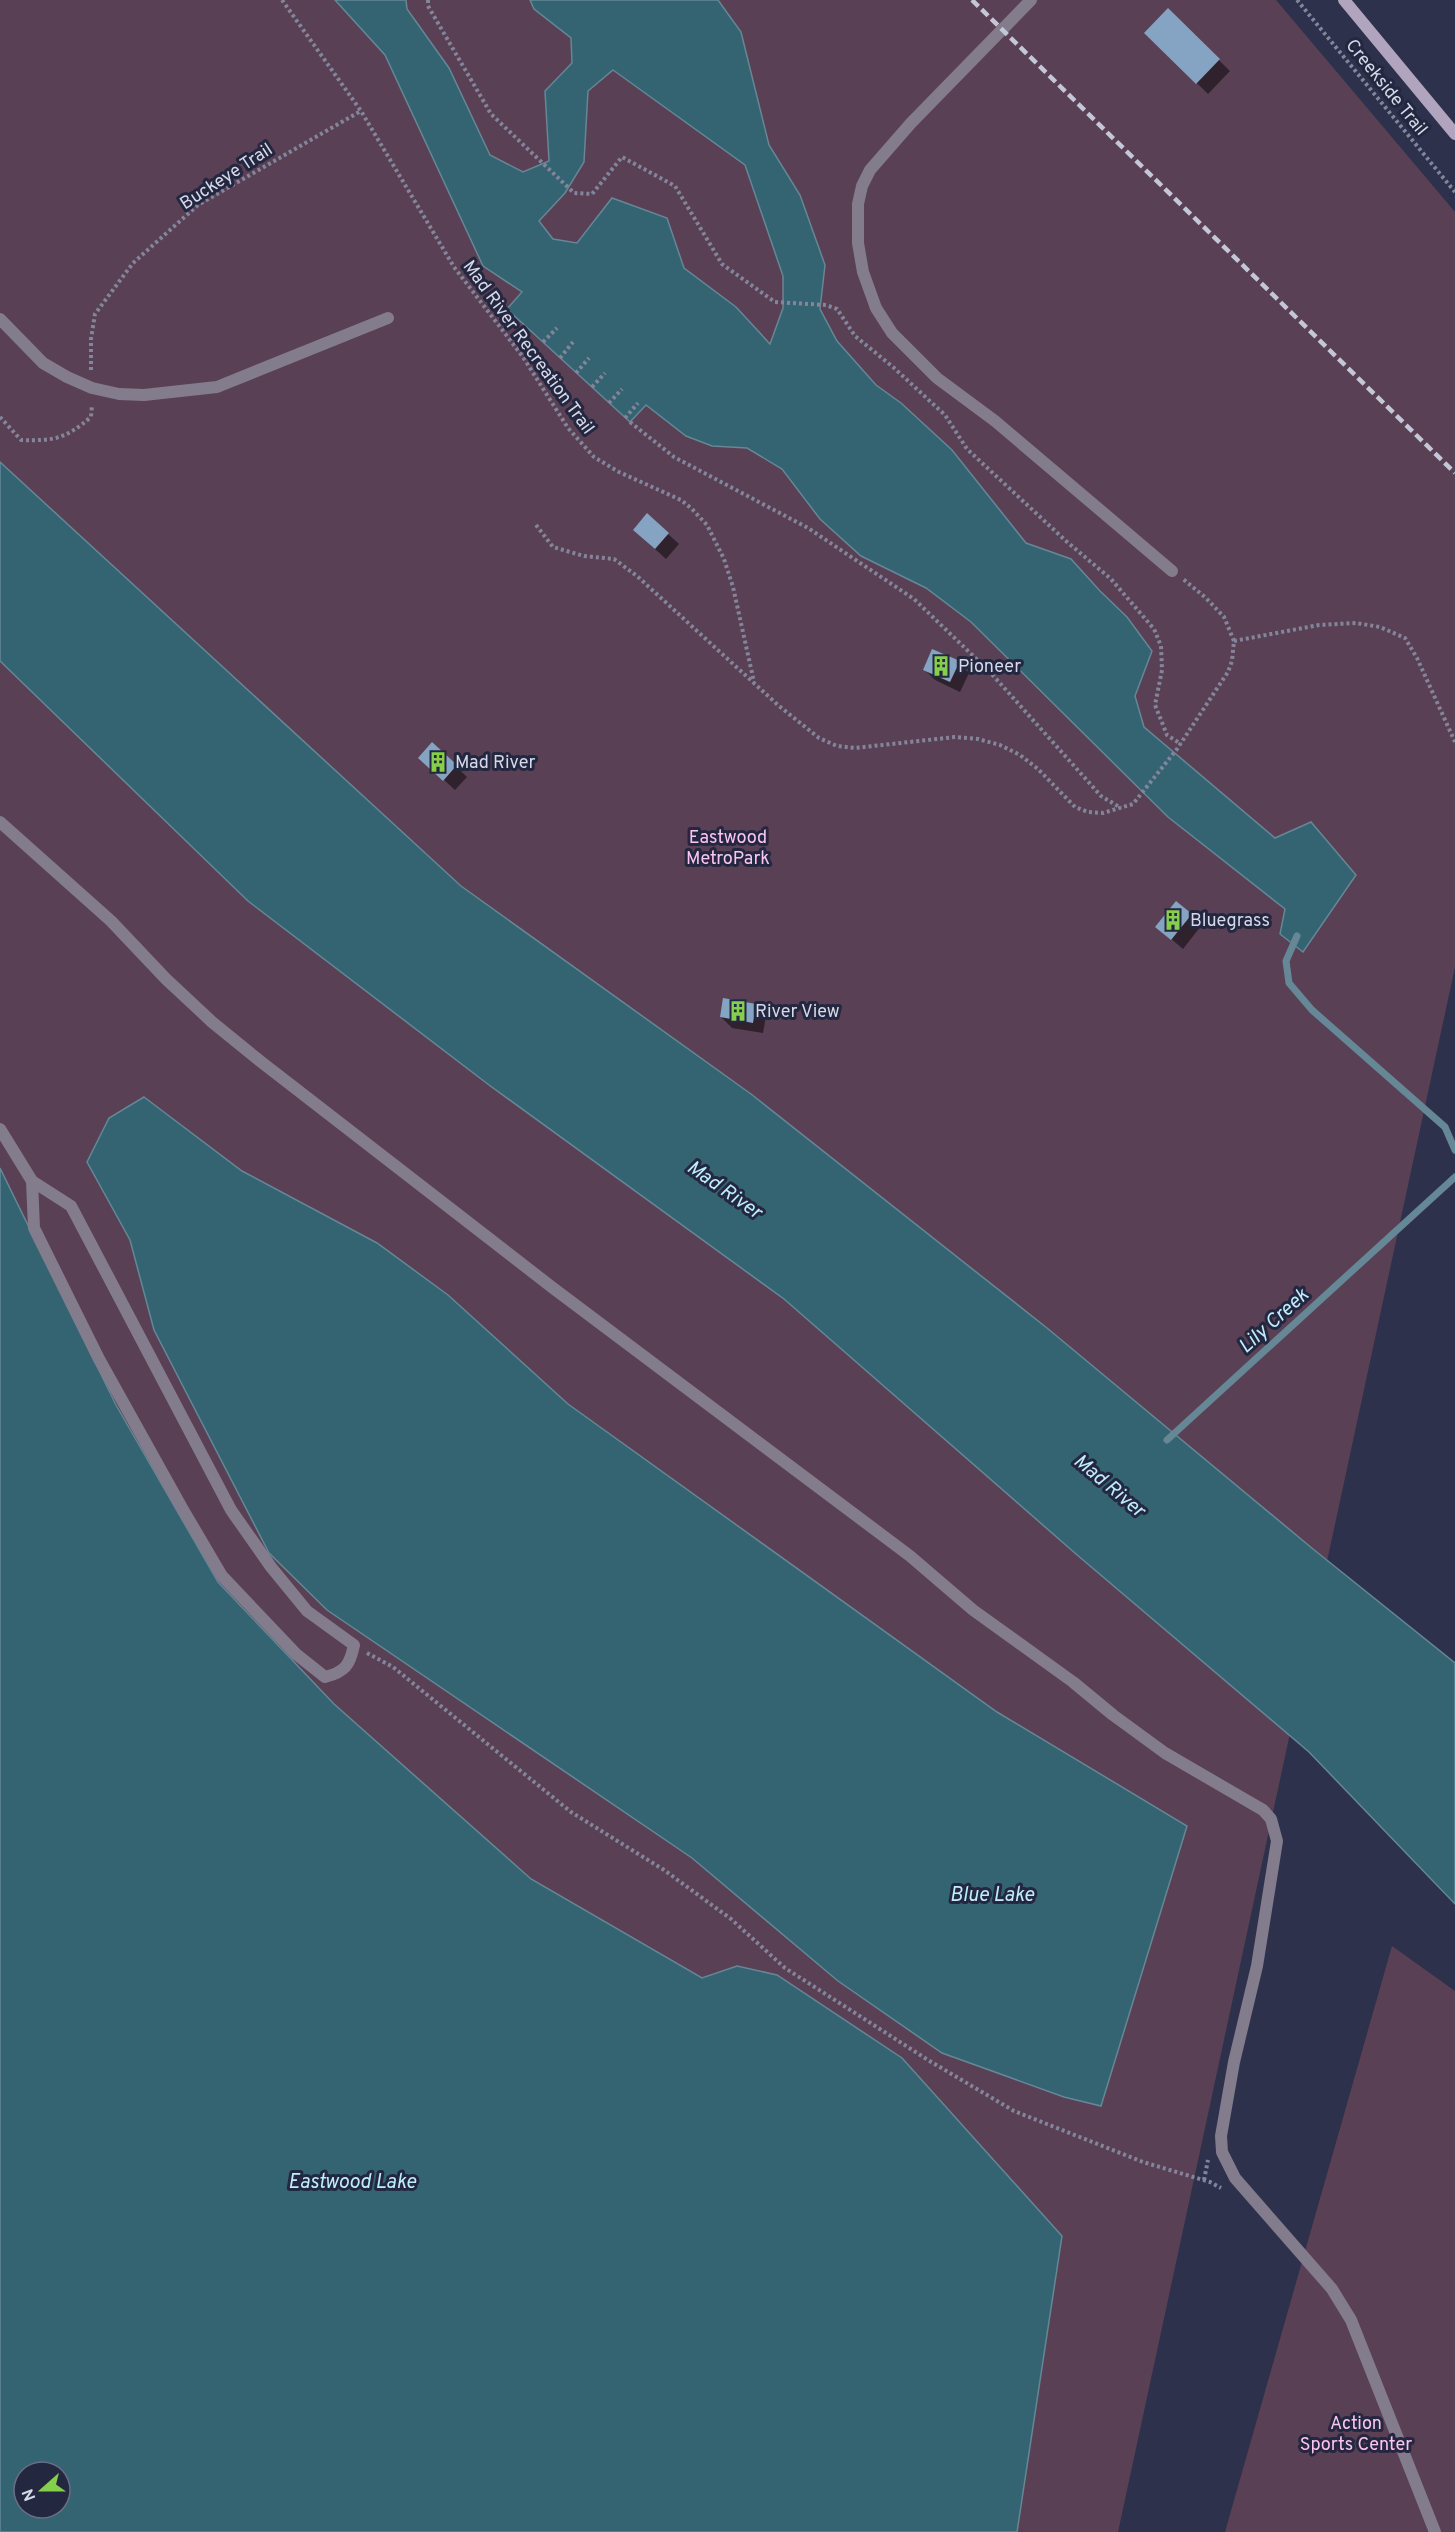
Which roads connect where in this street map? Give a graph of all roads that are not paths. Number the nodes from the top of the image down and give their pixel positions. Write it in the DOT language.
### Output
graph roads {
  1 [pos="1031,0"];
  2 [pos="1344,0"];
  3 [pos="1455,134"];
  4 [pos="387,318"];
  5 [pos="0,319"];
  6 [pos="1172,571"];
  7 [pos="0,822"];
  8 [pos="0,1129"];
  9 [pos="32,1181"];
  10 [pos="1435,2532"];
  1 -- 6 [label="lane"];
  2 -- 3 [label="main road"];
  4 -- 5 [label="lane"];
  7 -- 10 [label="lane"];
  8 -- 9 [label="lane"];
  9 -- 9 [label="lane"];
}
